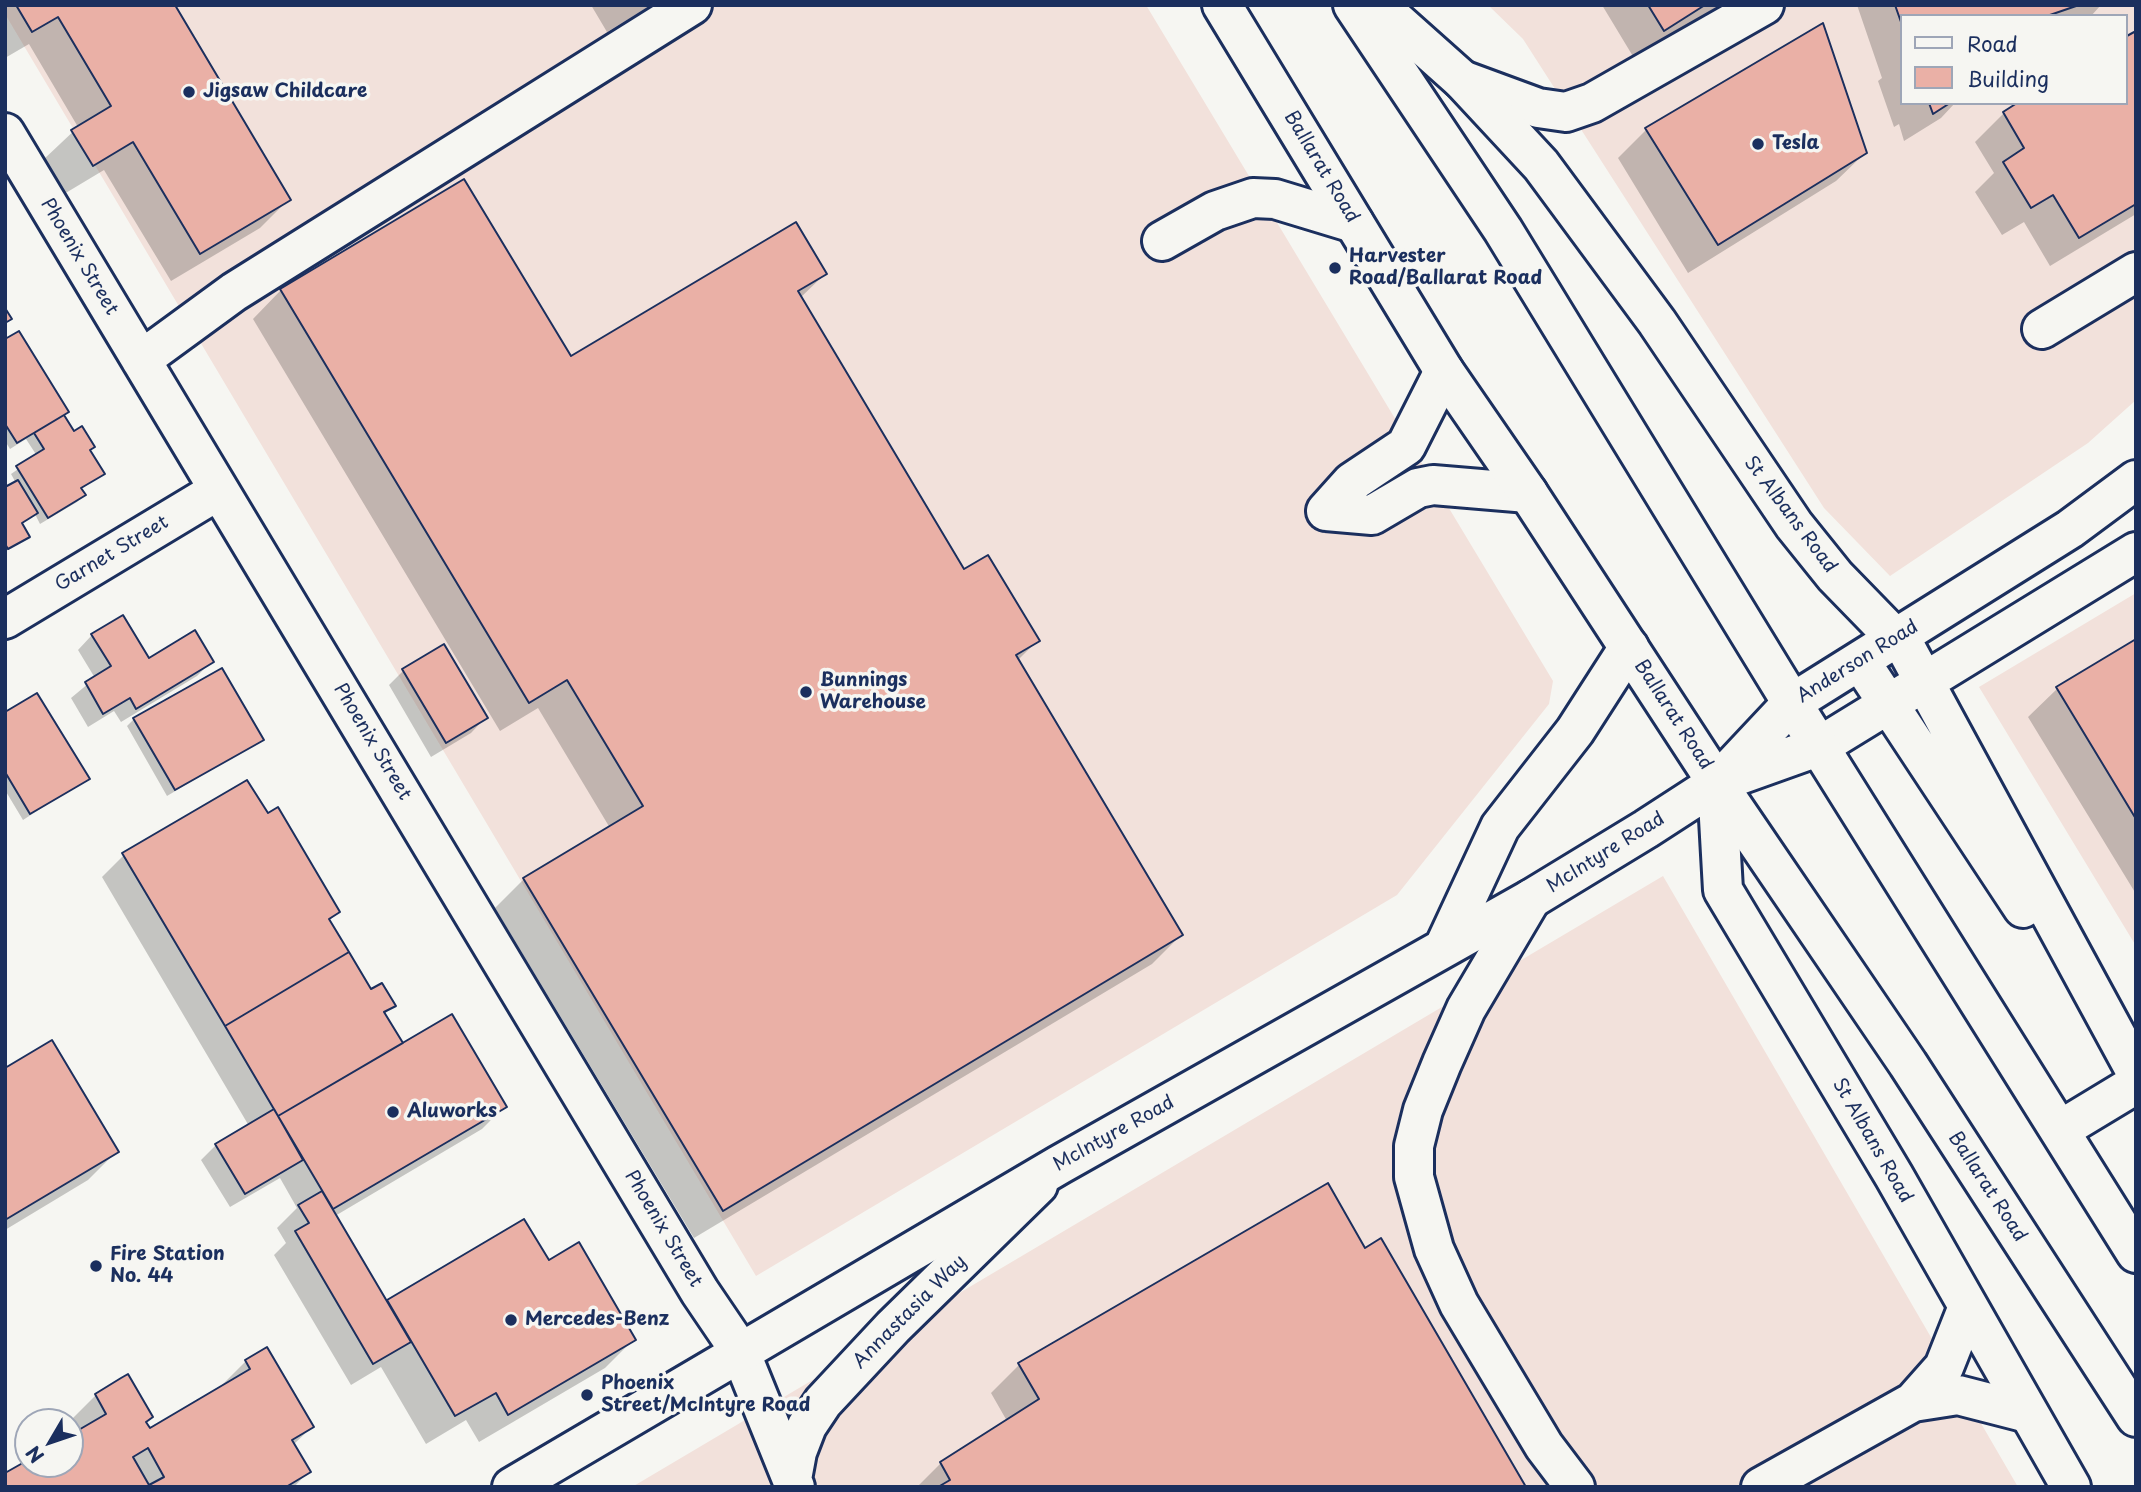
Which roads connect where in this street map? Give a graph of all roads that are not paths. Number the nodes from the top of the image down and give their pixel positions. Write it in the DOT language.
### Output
graph roads {
  1 [pos="692,5"];
  2 [pos="1222,5"];
  3 [pos="1353,5"];
  4 [pos="1378,5"];
  5 [pos="1764,5"];
  6 [pos="1462,80"];
  7 [pos="5,133"];
  8 [pos="1354,223"];
  9 [pos="1162,241"];
  10 [pos="2136,272"];
  11 [pos="2042,329"];
  12 [pos="141,360"];
  13 [pos="1444,372"];
  14 [pos="2136,480"];
  15 [pos="219,490"];
  16 [pos="1528,494"];
  17 [pos="2136,552"];
  18 [pos="5,619"];
  19 [pos="1897,638"];
  20 [pos="1629,647"];
  21 [pos="1860,661"];
  22 [pos="1925,680"];
  23 [pos="1792,703"];
  24 [pos="1886,704"];
  25 [pos="1820,746"];
  26 [pos="1717,783"];
  27 [pos="1531,899"];
  28 [pos="1445,945"];
  29 [pos="2136,1073"];
  30 [pos="2136,1084"];
  31 [pos="2060,1130"];
  32 [pos="1059,1165"];
  33 [pos="2136,1253"];
  34 [pos="1967,1309"];
  35 [pos="740,1351"];
  36 [pos="1913,1402"];
  37 [pos="2028,1413"];
  38 [pos="2136,1417"];
  39 [pos="794,1483"];
  40 [pos="512,1487"];
  41 [pos="1575,1487"];
  42 [pos="1761,1487"];
  43 [pos="2071,1487"];
  1 -- 12 [label="main road"];
  2 -- 8 [label="main road, Ballarat Road"];
  3 -- 23 [label="main road"];
  4 -- 6 [label="main road, St Albans Road"];
  5 -- 6 [label="main road"];
  6 -- 19 [label="main road, St Albans Road"];
  7 -- 12 [label="main road, Phoenix Street"];
  8 -- 9 [label="main road"];
  8 -- 13 [label="main road, Ballarat Road"];
  10 -- 11 [label="main road"];
  12 -- 15 [label="main road, Phoenix Street"];
  13 -- 16 [label="main road, Ballarat Road"];
  13 -- 16 [label="main road"];
  14 -- 19 [label="main road, Anderson Road"];
  15 -- 18 [label="main road, Garnet Street"];
  15 -- 35 [label="main road, Phoenix Street"];
  16 -- 20 [label="main road, Ballarat Road"];
  17 -- 22 [label="main road"];
  19 -- 21 [label="main road, Anderson Road"];
  19 -- 22 [label="main road, St Albans Road"];
  20 -- 26 [label="main road, Ballarat Road"];
  20 -- 28 [label="main road"];
  21 -- 23 [label="main road, Anderson Road"];
  21 -- 24 [label="main road, St Albans Road"];
  22 -- 24 [label="main road"];
  22 -- 29 [label="main road, St Albans Road"];
  23 -- 25 [label="main road"];
  23 -- 26 [label="main road, Anderson Road"];
  24 -- 25 [label="main road"];
  24 -- 29 [label="main road, St Albans Road"];
  25 -- 26 [label="main road"];
  25 -- 31 [label="main road"];
  26 -- 27 [label="main road, McIntyre Road"];
  26 -- 34 [label="main road, St Albans Road"];
  26 -- 38 [label="main road, Ballarat Road"];
  27 -- 28 [label="main road, McIntyre Road"];
  27 -- 41 [label="main road"];
  28 -- 32 [label="main road, McIntyre Road"];
  30 -- 31 [label="main road"];
  31 -- 33 [label="main road"];
  32 -- 35 [label="main road, McIntyre Road"];
  32 -- 39 [label="main road, Annastasia Way"];
  34 -- 36 [label="main road"];
  34 -- 37 [label="main road, St Albans Road"];
  35 -- 39 [label="main road, Annastasia Way"];
  35 -- 40 [label="main road, McIntyre Road"];
  36 -- 37 [label="main road"];
  36 -- 42 [label="main road"];
  37 -- 43 [label="main road, St Albans Road"];
}
